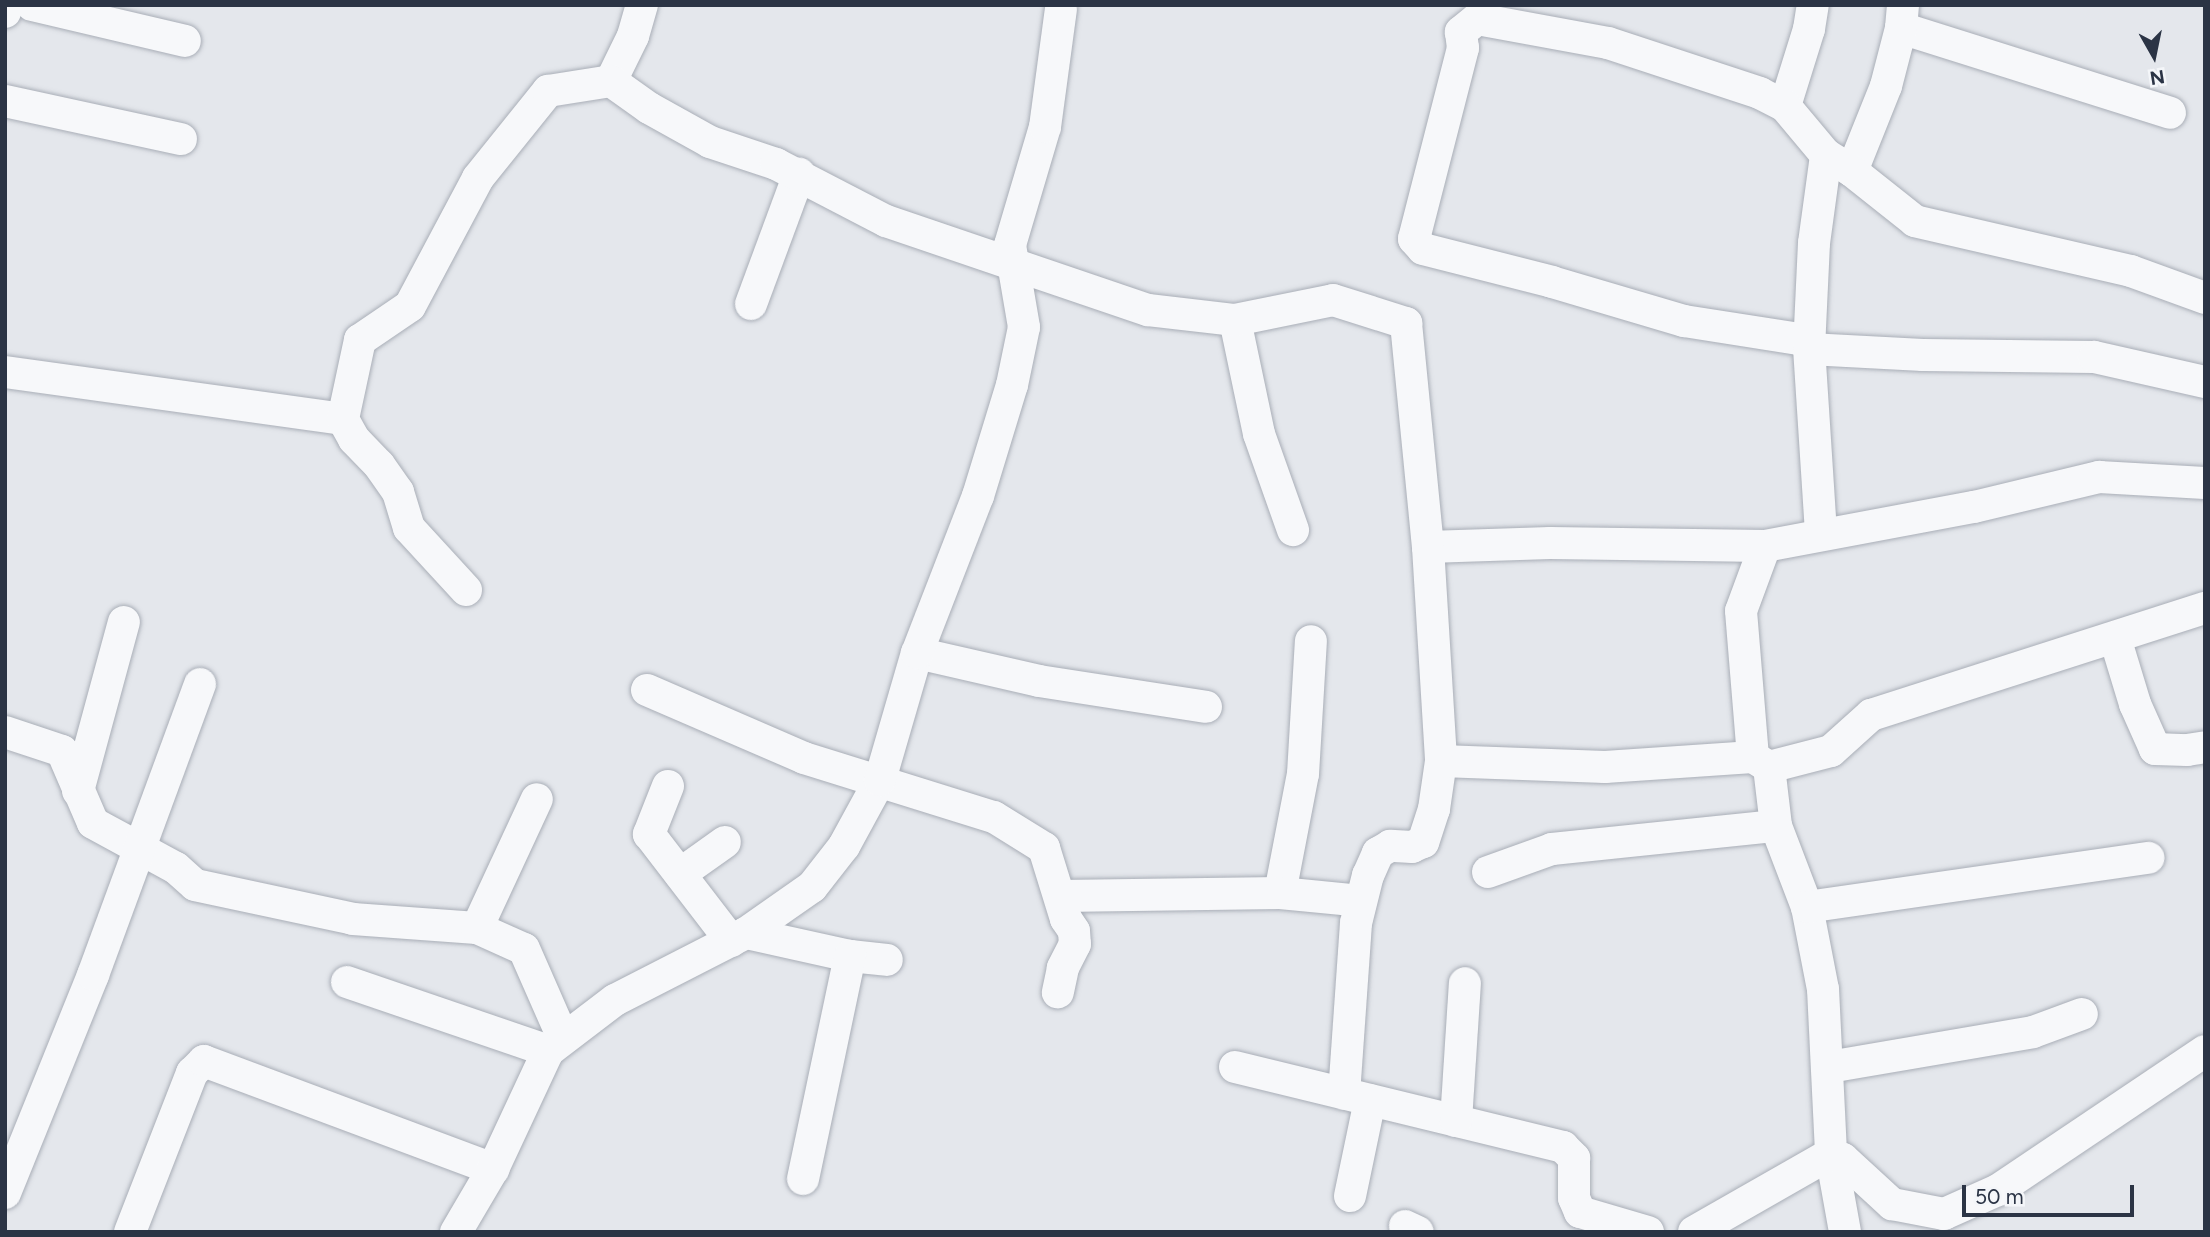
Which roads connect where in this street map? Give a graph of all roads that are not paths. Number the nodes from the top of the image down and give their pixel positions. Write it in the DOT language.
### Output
graph roads {
  1 [pos="7,5"];
  2 [pos="32,5"];
  3 [pos="642,5"];
  4 [pos="1813,5"];
  5 [pos="1061,9"];
  6 [pos="5,12"];
  7 [pos="1902,17"];
  8 [pos="185,41"];
  9 [pos="611,81"];
  10 [pos="5,101"];
  11 [pos="1785,107"];
  12 [pos="2170,113"];
  13 [pos="181,139"];
  14 [pos="1839,163"];
  15 [pos="799,174"];
  16 [pos="1014,263"];
  17 [pos="2205,298"];
  18 [pos="751,304"];
  19 [pos="1235,320"];
  20 [pos="1809,349"];
  21 [pos="5,373"];
  22 [pos="2205,382"];
  23 [pos="342,419"];
  24 [pos="2205,483"];
  25 [pos="1293,530"];
  26 [pos="1821,534"];
  27 [pos="1765,546"];
  28 [pos="1428,547"];
  29 [pos="466,590"];
  30 [pos="2205,608"];
  31 [pos="124,622"];
  32 [pos="2115,638"];
  33 [pos="1311,641"];
  34 [pos="917,653"];
  35 [pos="200,684"];
  36 [pos="647,690"];
  37 [pos="1206,707"];
  38 [pos="5,732"];
  39 [pos="2205,747"];
  40 [pos="1441,761"];
  41 [pos="1761,762"];
  42 [pos="880,780"];
  43 [pos="668,786"];
  44 [pos="78,790"];
  45 [pos="537,799"];
  46 [pos="1776,826"];
  47 [pos="725,842"];
  48 [pos="139,848"];
  49 [pos="2150,858"];
  50 [pos="1488,872"];
  51 [pos="680,874"];
  52 [pos="1280,892"];
  53 [pos="1059,896"];
  54 [pos="1361,901"];
  55 [pos="1807,907"];
  56 [pos="477,928"];
  57 [pos="738,937"];
  58 [pos="850,956"];
  59 [pos="887,960"];
  60 [pos="347,982"];
  61 [pos="1465,983"];
  62 [pos="1058,992"];
  63 [pos="2082,1014"];
  64 [pos="555,1044"];
  65 [pos="2205,1051"];
  66 [pos="1235,1067"];
  67 [pos="1829,1067"];
  68 [pos="1357,1097"];
  69 [pos="1456,1121"];
  70 [pos="1831,1154"];
  71 [pos="493,1169"];
  72 [pos="803,1179"];
  73 [pos="5,1193"];
  74 [pos="1350,1196"];
  75 [pos="130,1232"];
  76 [pos="456,1232"];
  77 [pos="1648,1232"];
  78 [pos="1695,1232"];
  79 [pos="1845,1232"];
  1 -- 6 [label="street"];
  2 -- 8 [label="street"];
  3 -- 9 [label="street"];
  4 -- 11 [label="street"];
  5 -- 16 [label="street"];
  7 -- 12 [label="street"];
  7 -- 14 [label="street"];
  9 -- 15 [label="street"];
  9 -- 23 [label="street"];
  10 -- 13 [label="street"];
  11 -- 14 [label="street"];
  11 -- 20 [label="street"];
  14 -- 17 [label="street"];
  14 -- 20 [label="street"];
  15 -- 16 [label="street"];
  15 -- 18 [label="street"];
  16 -- 19 [label="street"];
  16 -- 34 [label="street"];
  19 -- 25 [label="street"];
  19 -- 28 [label="street"];
  20 -- 22 [label="street"];
  20 -- 26 [label="street"];
  21 -- 23 [label="street"];
  23 -- 29 [label="street"];
  24 -- 26 [label="street"];
  26 -- 27 [label="street"];
  27 -- 28 [label="street"];
  27 -- 41 [label="street"];
  28 -- 40 [label="street"];
  30 -- 32 [label="street"];
  31 -- 44 [label="street"];
  32 -- 39 [label="street"];
  32 -- 41 [label="street"];
  33 -- 52 [label="street"];
  34 -- 37 [label="street"];
  34 -- 42 [label="street"];
  35 -- 48 [label="street"];
  36 -- 42 [label="street"];
  38 -- 44 [label="street"];
  40 -- 41 [label="street"];
  40 -- 54 [label="street"];
  41 -- 46 [label="street"];
  42 -- 53 [label="street"];
  42 -- 57 [label="street"];
  43 -- 51 [label="street"];
  44 -- 48 [label="street"];
  45 -- 56 [label="street"];
  46 -- 50 [label="street"];
  46 -- 55 [label="street"];
  47 -- 51 [label="street"];
  48 -- 56 [label="street"];
  48 -- 73 [label="street"];
  49 -- 55 [label="street"];
  51 -- 57 [label="street"];
  52 -- 53 [label="street"];
  52 -- 54 [label="street"];
  53 -- 62 [label="street"];
  54 -- 68 [label="street"];
  55 -- 67 [label="street"];
  56 -- 64 [label="street"];
  57 -- 58 [label="street"];
  57 -- 64 [label="street"];
  58 -- 59 [label="street"];
  58 -- 72 [label="street"];
  60 -- 64 [label="street"];
  61 -- 69 [label="street"];
  63 -- 67 [label="street"];
  64 -- 71 [label="street"];
  65 -- 70 [label="street"];
  66 -- 68 [label="street"];
  67 -- 70 [label="street"];
  68 -- 69 [label="street"];
  68 -- 74 [label="street"];
  69 -- 77 [label="street"];
  70 -- 78 [label="street"];
  70 -- 79 [label="street"];
  71 -- 75 [label="street"];
  71 -- 76 [label="street"];
}
